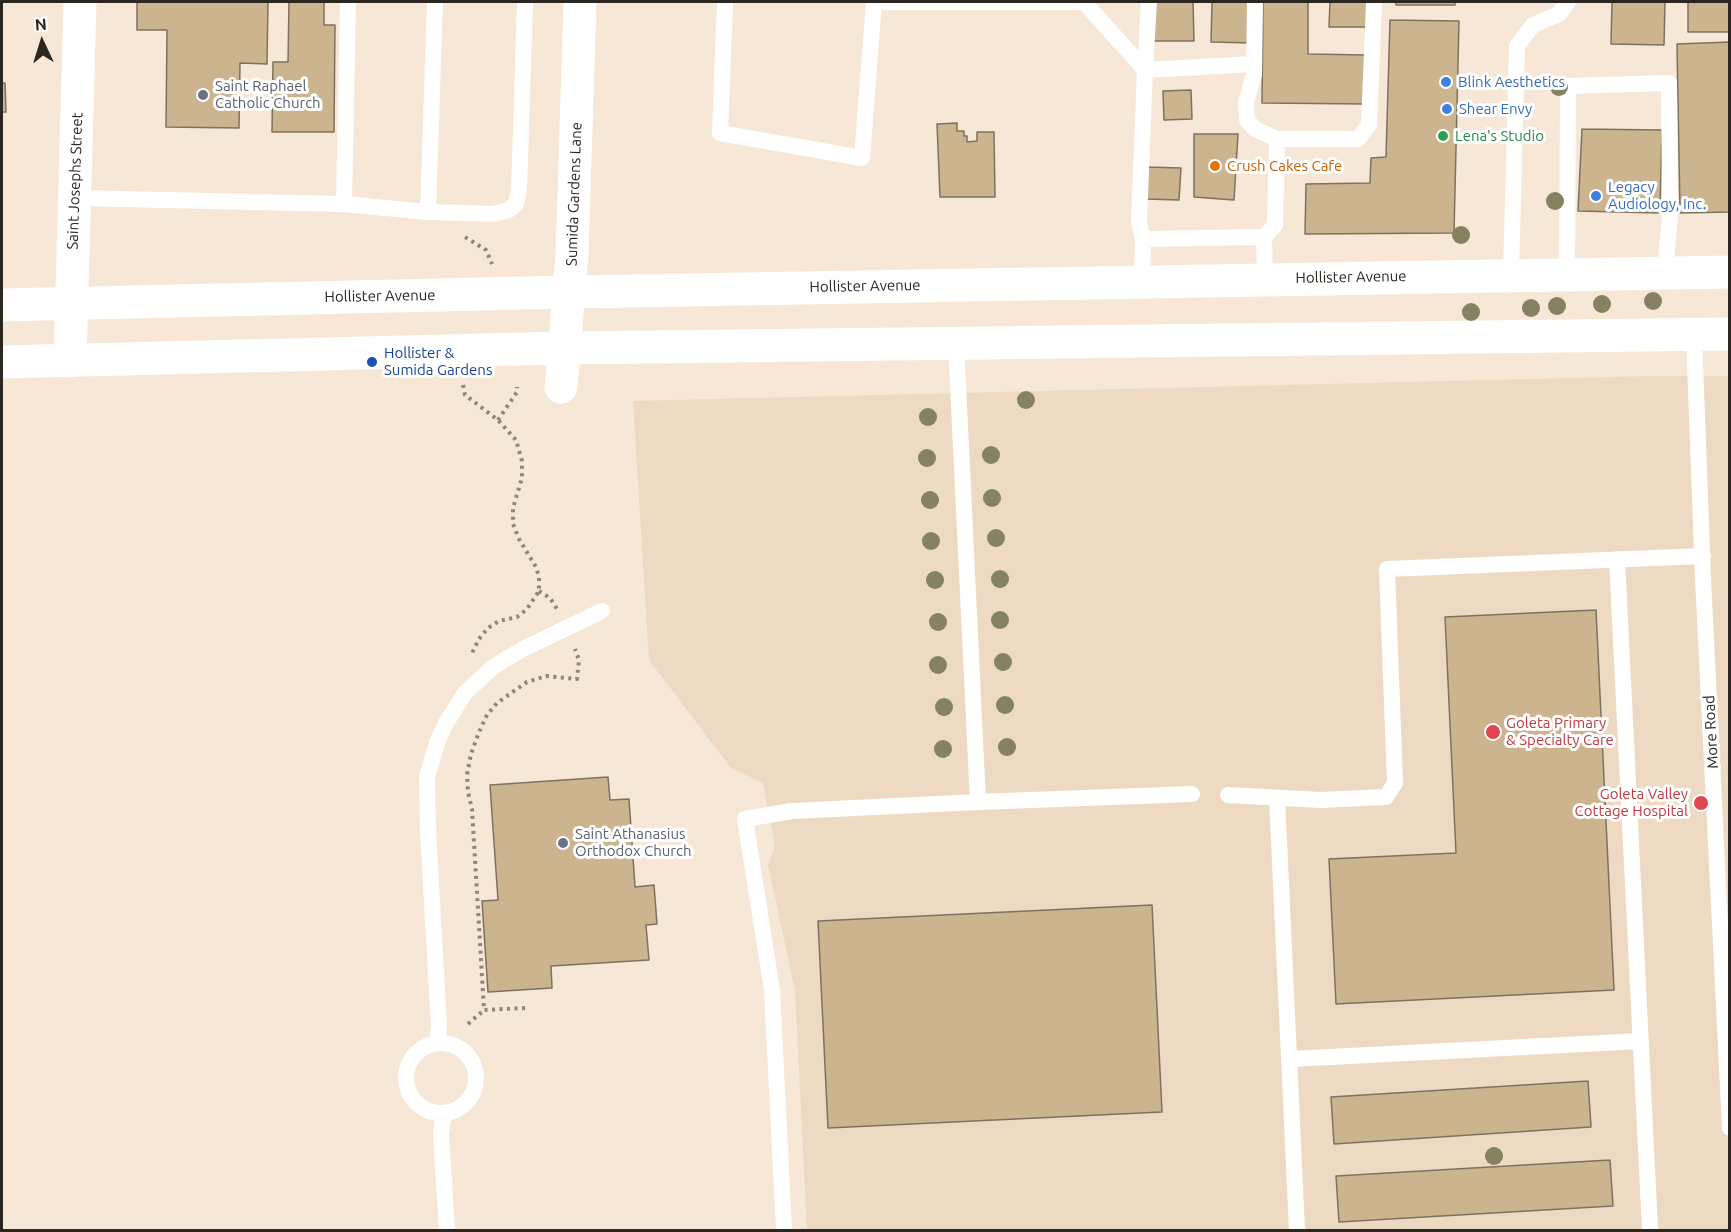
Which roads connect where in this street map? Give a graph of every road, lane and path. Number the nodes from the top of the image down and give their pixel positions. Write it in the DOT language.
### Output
graph roads {
  1 [pos="80,2"];
  2 [pos="348,2"];
  3 [pos="435,2"];
  4 [pos="525,2"];
  5 [pos="580,2"];
  6 [pos="725,2"];
  7 [pos="874,2"];
  8 [pos="1084,2"];
  9 [pos="1149,2"];
  10 [pos="1255,2"];
  11 [pos="1374,2"];
  12 [pos="1568,2"];
  13 [pos="1254,64"];
  14 [pos="1145,70"];
  15 [pos="1276,139"];
  16 [pos="75,198"];
  17 [pos="344,204"];
  18 [pos="428,212"];
  19 [pos="1264,237"];
  20 [pos="1143,239"];
  21 [pos="1730,272"];
  22 [pos="1665,273"];
  23 [pos="1511,274"];
  24 [pos="1567,274"];
  25 [pos="1265,279"];
  26 [pos="1142,281"];
  27 [pos="569,292"];
  28 [pos="2,305"];
  29 [pos="72,305"];
  30 [pos="1730,334"];
  31 [pos="1694,335"];
  32 [pos="956,343"];
  33 [pos="563,348"];
  34 [pos="70,361"];
  35 [pos="2,362"];
  36 [pos="463,385"];
  37 [pos="517,387"];
  38 [pos="561,387"];
  39 [pos="498,420"];
  40 [pos="1703,556"];
  41 [pos="1617,559"];
  42 [pos="539,591"];
  43 [pos="558,610"];
  44 [pos="602,611"];
  45 [pos="575,648"];
  46 [pos="471,659"];
  47 [pos="1192,794"];
  48 [pos="1228,795"];
  49 [pos="1277,798"];
  50 [pos="978,802"];
  51 [pos="525,1008"];
  52 [pos="484,1010"];
  53 [pos="468,1024"];
  54 [pos="1641,1041"];
  55 [pos="437,1042"];
  56 [pos="1291,1059"];
  57 [pos="444,1113"];
  58 [pos="1730,1128"];
  59 [pos="447,1230"];
  60 [pos="784,1230"];
  61 [pos="1297,1230"];
  62 [pos="1650,1230"];
  1 -- 16 [label="main road, Saint Josephs Street"];
  2 -- 17 [label="lane"];
  3 -- 18 [label="lane"];
  4 -- 18 [label="lane"];
  5 -- 27 [label="main road, Sumida Gardens Lane"];
  6 -- 7 [label="lane"];
  7 -- 8 [label="lane"];
  8 -- 14 [label="lane"];
  9 -- 14 [label="lane"];
  10 -- 13 [label="lane"];
  11 -- 15 [label="lane"];
  12 -- 23 [label="lane"];
  13 -- 14 [label="lane"];
  13 -- 15 [label="lane"];
  14 -- 20 [label="lane"];
  15 -- 19 [label="lane"];
  16 -- 17 [label="lane"];
  16 -- 29 [label="main road, Saint Josephs Street"];
  17 -- 18 [label="lane"];
  19 -- 20 [label="lane"];
  19 -- 25 [label="lane"];
  20 -- 26 [label="lane"];
  21 -- 22 [label="main road, Hollister Avenue"];
  22 -- 24 [label="main road, Hollister Avenue"];
  22 -- 24 [label="lane"];
  23 -- 24 [label="main road, Hollister Avenue"];
  23 -- 25 [label="main road, Hollister Avenue"];
  25 -- 26 [label="main road, Hollister Avenue"];
  26 -- 27 [label="main road, Hollister Avenue"];
  27 -- 29 [label="main road, Hollister Avenue"];
  27 -- 33 [label="main road, Sumida Gardens Lane"];
  28 -- 29 [label="main road, Hollister Avenue"];
  29 -- 34 [label="main road, Saint Josephs Street"];
  30 -- 31 [label="main road"];
  31 -- 32 [label="main road"];
  31 -- 40 [label="lane, More Road"];
  32 -- 33 [label="main road"];
  32 -- 50 [label="lane"];
  33 -- 34 [label="main road"];
  33 -- 38 [label="main road, Sumida Gardens Lane"];
  34 -- 35 [label="main road"];
  36 -- 39 [label="path"];
  37 -- 39 [label="path"];
  39 -- 42 [label="path"];
  40 -- 41 [label="lane"];
  40 -- 58 [label="lane, More Road"];
  41 -- 49 [label="lane"];
  41 -- 54 [label="lane"];
  42 -- 43 [label="path"];
  42 -- 46 [label="path"];
  44 -- 55 [label="lane"];
  45 -- 52 [label="path"];
  47 -- 50 [label="lane"];
  48 -- 49 [label="lane"];
  49 -- 56 [label="lane"];
  50 -- 60 [label="lane"];
  51 -- 52 [label="path"];
  52 -- 53 [label="path"];
  54 -- 56 [label="lane"];
  54 -- 62 [label="lane"];
  55 -- 57 [label="lane"];
  55 -- 57 [label="lane"];
  56 -- 61 [label="lane"];
  57 -- 59 [label="lane"];
}
